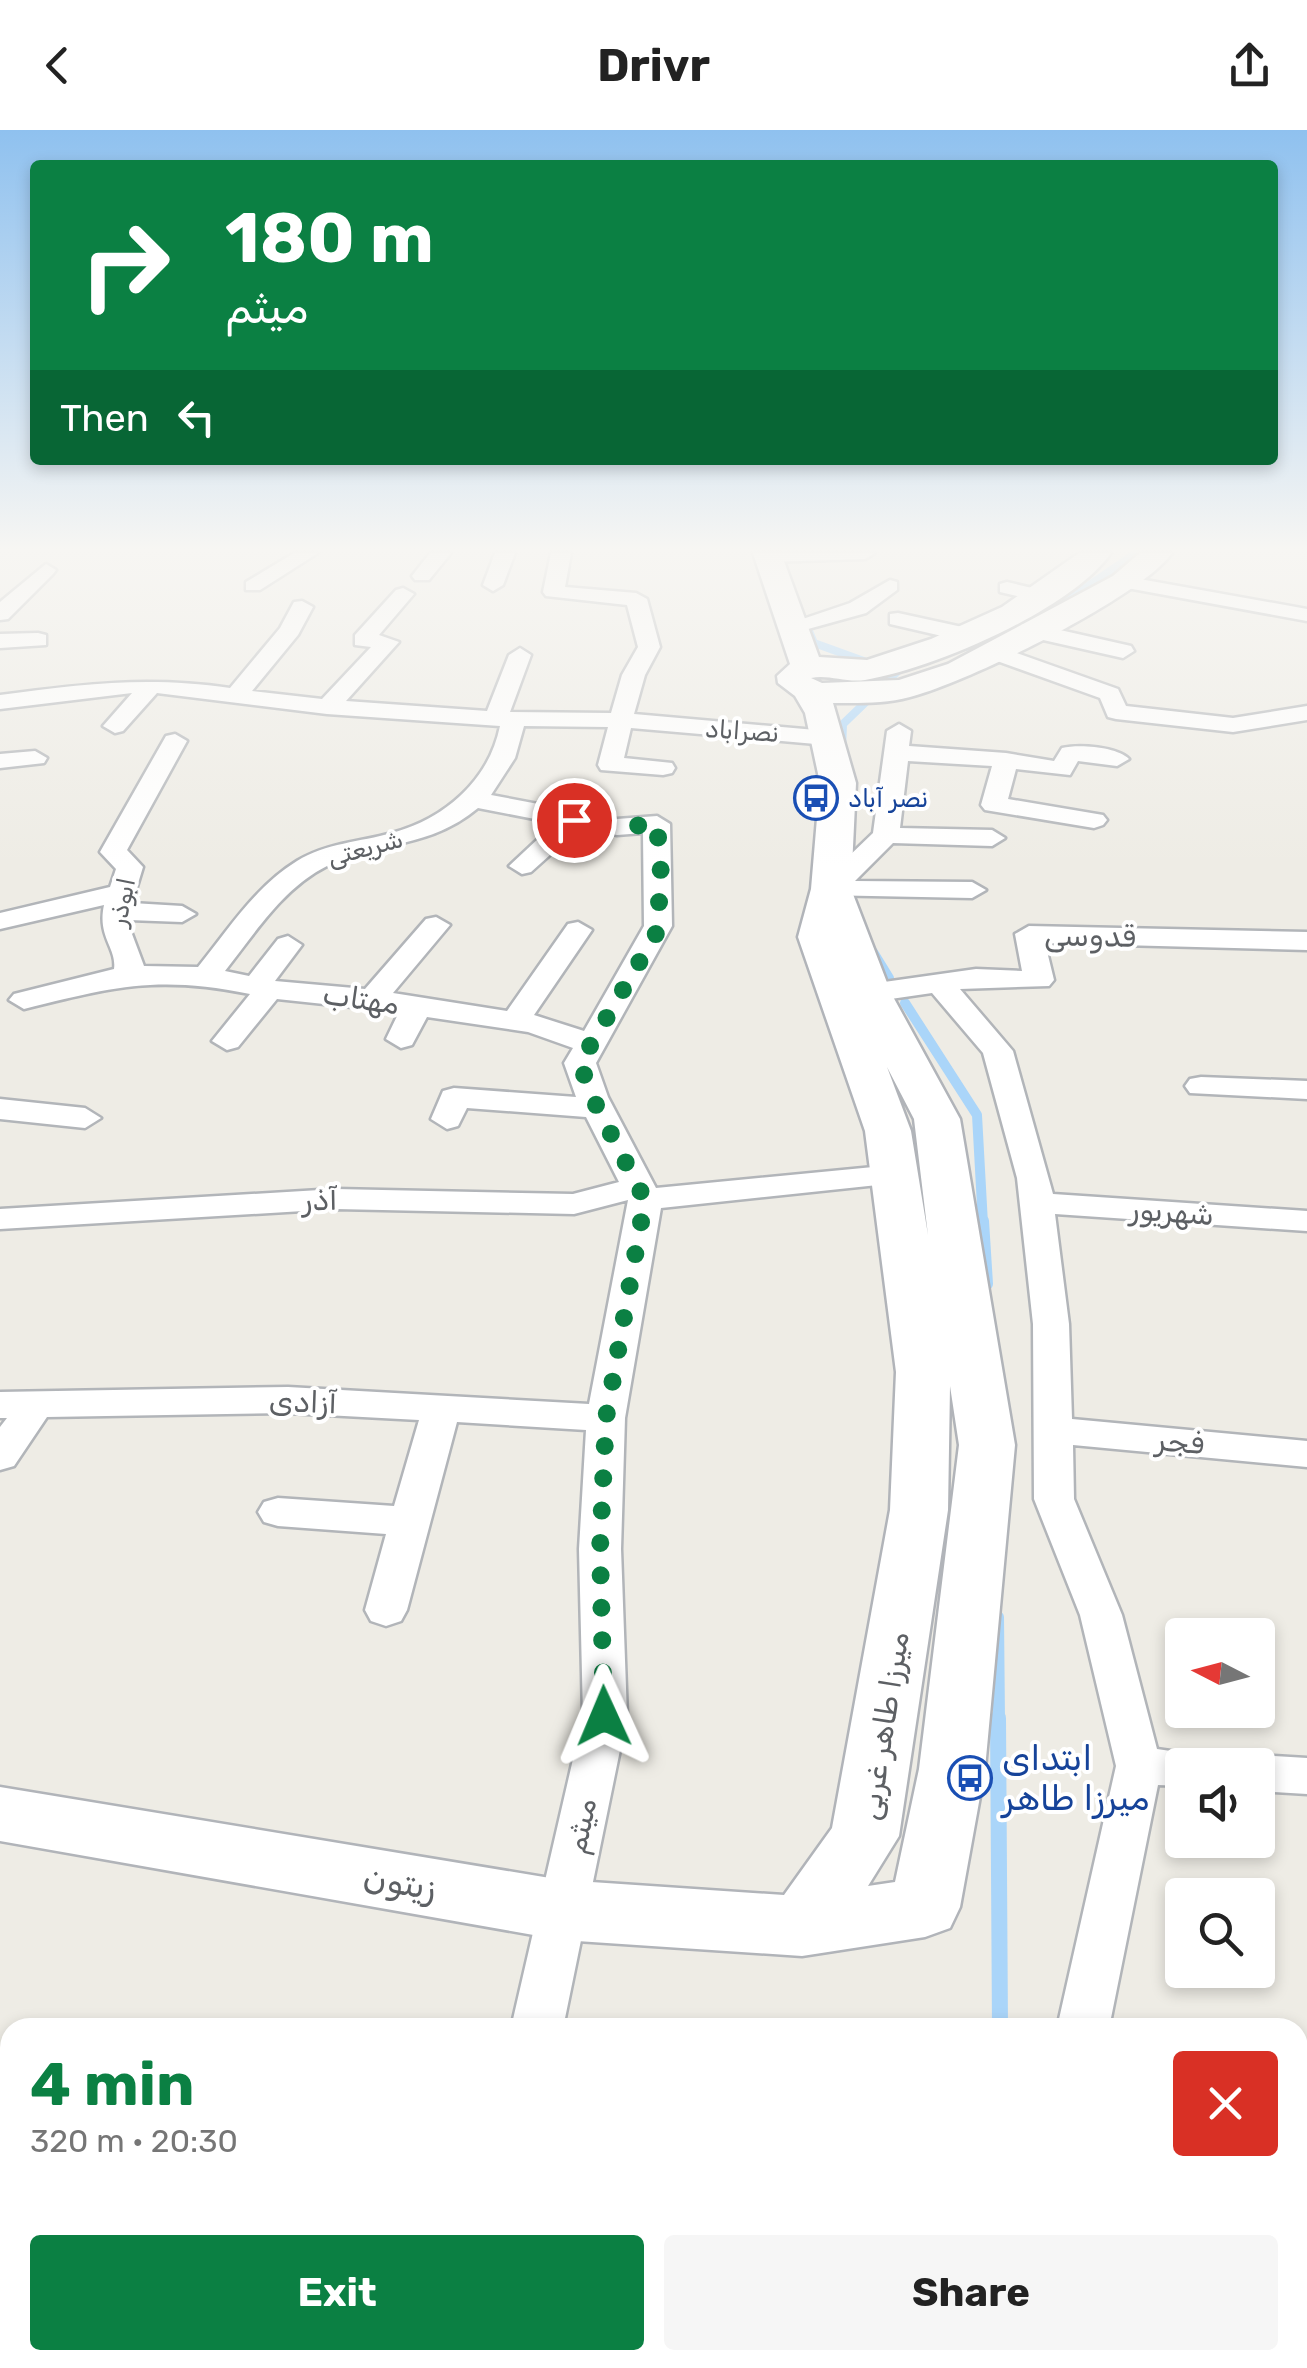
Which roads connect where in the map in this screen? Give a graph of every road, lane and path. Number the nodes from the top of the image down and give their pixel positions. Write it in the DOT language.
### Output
graph roads {
  1 [pos="270,657"];
  2 [pos="374,657"];
  3 [pos="519,657"];
  4 [pos="644,657"];
  5 [pos="818,657"];
  6 [pos="840,657"];
  7 [pos="970,657"];
  8 [pos="1018,657"];
  9 [pos="831,683"];
  10 [pos="151,686"];
  11 [pos="242,697"];
  12 [pos="0,702"];
  13 [pos="1305,705"];
  14 [pos="327,707"];
  15 [pos="504,719"];
  16 [pos="625,720"];
  17 [pos="228,725"];
  18 [pos="116,726"];
  19 [pos="175,741"];
  20 [pos="34,758"];
  21 [pos="1117,759"];
  22 [pos="1006,760"];
  23 [pos="0,761"];
  24 [pos="663,768"];
  25 [pos="473,799"];
  26 [pos="574,820"];
  27 [pos="1094,820"];
  28 [pos="886,835"];
  29 [pos="992,838"];
  30 [pos="522,866"];
  31 [pos="831,888"];
  32 [pos="972,890"];
  33 [pos="120,902"];
  34 [pos="182,914"];
  35 [pos="2,918"];
  36 [pos="436,925"];
  37 [pos="578,930"];
  38 [pos="1307,941"];
  39 [pos="288,945"];
  40 [pos="128,974"];
  41 [pos="206,976"];
  42 [pos="942,986"];
  43 [pos="263,988"];
  44 [pos="870,993"];
  45 [pos="372,999"];
  46 [pos="24,1000"];
  47 [pos="416,1007"];
  48 [pos="499,1027"];
  49 [pos="401,1039"];
  50 [pos="226,1041"];
  51 [pos="590,1043"];
  52 [pos="1202,1086"];
  53 [pos="1307,1090"];
  54 [pos="598,1108"];
  55 [pos="0,1109"];
  56 [pos="85,1118"];
  57 [pos="447,1119"];
  58 [pos="894,1176"];
  59 [pos="642,1193"];
  60 [pos="1037,1203"];
  61 [pos="0,1218"];
  62 [pos="1307,1221"];
  63 [pos="18,1404"];
  64 [pos="441,1409"];
  65 [pos="606,1418"];
  66 [pos="1053,1430"];
  67 [pos="1307,1454"];
  68 [pos="0,1457"];
  69 [pos="278,1512"];
  70 [pos="410,1522"];
  71 [pos="386,1610"];
  72 [pos="1161,1767"];
  73 [pos="1275,1773"];
  74 [pos="1307,1776"];
  75 [pos="0,1814"];
  76 [pos="562,1910"];
  77 [pos="802,1926"];
  78 [pos="539,2018"];
  79 [pos="1086,2018"];
  1 -- 11 [label="street"];
  2 -- 14 [label="street"];
  3 -- 15 [label="street, شریعتی"];
  4 -- 16 [label="street"];
  5 -- 9 [label="main road, میرزا طاهر غربی"];
  6 -- 9 [label="street"];
  7 -- 9 [label="main road"];
  8 -- 13 [label="street"];
  9 -- 16 [label="street, نصراباد"];
  9 -- 31 [label="main road, میرزا طاهر غربی"];
  10 -- 11 [label="street, نصراباد"];
  10 -- 12 [label="street, نصراباد"];
  10 -- 18 [label="street"];
  11 -- 14 [label="street, نصراباد"];
  11 -- 17 [label="street"];
  14 -- 15 [label="street, نصراباد"];
  15 -- 16 [label="street, نصراباد"];
  15 -- 25 [label="street, شریعتی"];
  16 -- 24 [label="street"];
  19 -- 33 [label="street, ابوذر"];
  20 -- 23 [label="street"];
  21 -- 22 [label="street"];
  22 -- 27 [label="street"];
  22 -- 28 [label="street"];
  25 -- 26 [label="street"];
  25 -- 41 [label="street, شریعتی"];
  26 -- 30 [label="street"];
  26 -- 51 [label="street"];
  28 -- 29 [label="street"];
  28 -- 31 [label="street"];
  31 -- 32 [label="street"];
  31 -- 44 [label="main road, میرزا طاهر غربی"];
  31 -- 58 [label="main road, میرزا طاهر غربی"];
  33 -- 34 [label="street"];
  33 -- 35 [label="street"];
  33 -- 40 [label="street, ابوذر"];
  36 -- 45 [label="street"];
  37 -- 48 [label="street"];
  38 -- 42 [label="street, قدوسی"];
  39 -- 43 [label="street"];
  40 -- 41 [label="street, مهتاب"];
  40 -- 46 [label="street"];
  41 -- 43 [label="street, مهتاب"];
  42 -- 44 [label="street, قدوسی"];
  42 -- 60 [label="street"];
  43 -- 45 [label="street, مهتاب"];
  43 -- 50 [label="street"];
  44 -- 77 [label="main road, میرزا طاهر غربی"];
  45 -- 47 [label="street, مهتاب"];
  47 -- 48 [label="street, مهتاب"];
  47 -- 49 [label="street"];
  48 -- 51 [label="street, مهتاب"];
  51 -- 54 [label="street"];
  52 -- 53 [label="street"];
  54 -- 57 [label="street"];
  54 -- 59 [label="street"];
  55 -- 56 [label="street"];
  58 -- 59 [label="street, آذر"];
  58 -- 77 [label="main road, میرزا طاهر غربی"];
  59 -- 61 [label="street, آذر"];
  59 -- 65 [label="street, میثم"];
  60 -- 62 [label="street, شهریور"];
  60 -- 66 [label="street"];
  63 -- 64 [label="street, آزادی"];
  63 -- 68 [label="street"];
  64 -- 65 [label="street, آزادی"];
  64 -- 70 [label="street"];
  65 -- 76 [label="street, میثم"];
  66 -- 67 [label="street, فجر"];
  66 -- 72 [label="street"];
  69 -- 70 [label="street"];
  70 -- 71 [label="street"];
  72 -- 79 [label="street"];
  73 -- 74 [label="street"];
  75 -- 76 [label="main road, زیتون"];
  76 -- 77 [label="main road, زیتون"];
  76 -- 78 [label="street, میثم"];
}
